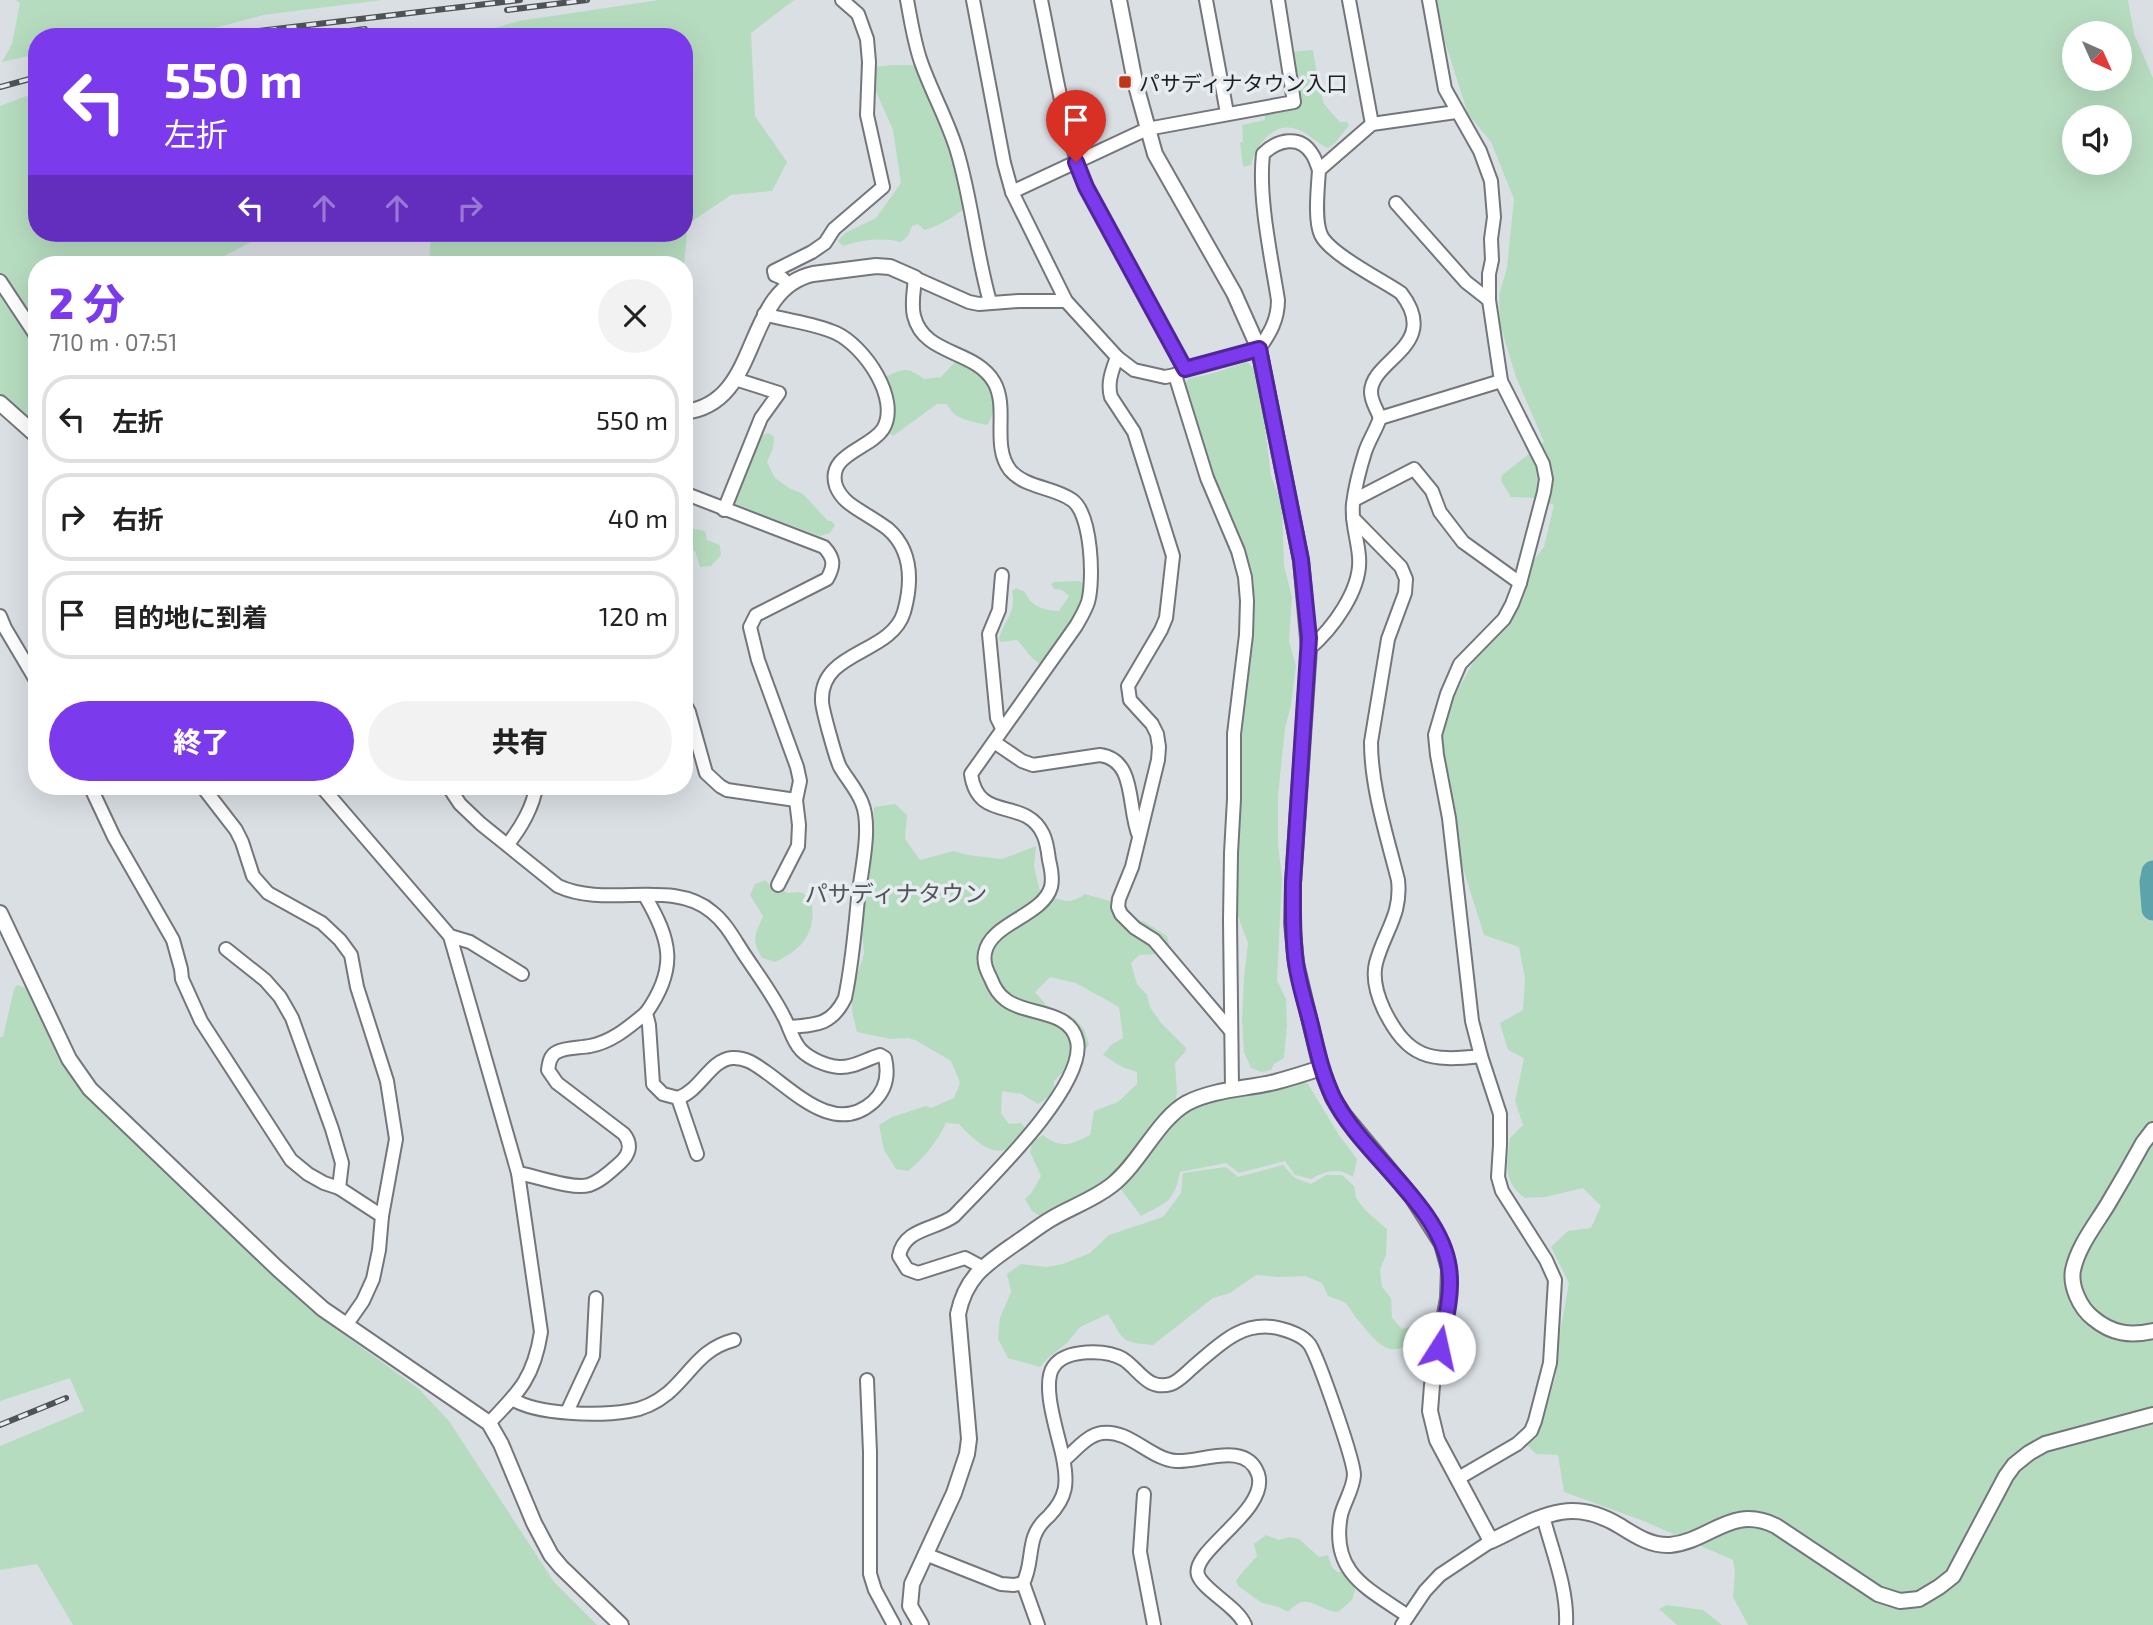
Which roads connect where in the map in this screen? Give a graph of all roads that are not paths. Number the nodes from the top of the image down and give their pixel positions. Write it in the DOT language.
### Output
graph roads {
  1 [pos="842,0"];
  2 [pos="907,0"];
  3 [pos="972,0"];
  4 [pos="1041,0"];
  5 [pos="1119,0"];
  6 [pos="1206,0"];
  7 [pos="1278,0"];
  8 [pos="1349,0"];
  9 [pos="1429,0"];
  10 [pos="1456,112"];
  11 [pos="1227,113"];
  12 [pos="1372,124"];
  13 [pos="1147,129"];
  14 [pos="1076,162"];
  15 [pos="1319,170"];
  16 [pos="1012,192"];
  17 [pos="1396,203"];
  18 [pos="915,278"];
  19 [pos="0,281"];
  20 [pos="789,285"];
  21 [pos="1489,300"];
  22 [pos="1066,301"];
  23 [pos="990,303"];
  24 [pos="765,314"];
  25 [pos="28,323"];
  26 [pos="1259,349"];
  27 [pos="1116,357"];
  28 [pos="1180,372"];
  29 [pos="735,379"];
  30 [pos="1502,381"];
  31 [pos="0,403"];
  32 [pos="693,411"];
  33 [pos="1380,418"];
  34 [pos="28,428"];
  35 [pos="693,497"];
  36 [pos="1354,500"];
  37 [pos="724,510"];
  38 [pos="1353,518"];
  39 [pos="1002,575"];
  40 [pos="1520,583"];
  41 [pos="0,616"];
  42 [pos="1310,649"];
  43 [pos="28,667"];
  44 [pos="693,726"];
  45 [pos="1002,728"];
  46 [pos="994,742"];
  47 [pos="94,795"];
  48 [pos="209,795"];
  49 [pos="329,795"];
  50 [pos="454,795"];
  51 [pos="535,795"];
  52 [pos="796,800"];
  53 [pos="1139,836"];
  54 [pos="508,844"];
  55 [pos="778,884"];
  56 [pos="645,896"];
  57 [pos="0,914"];
  58 [pos="450,936"];
  59 [pos="226,949"];
  60 [pos="522,974"];
  61 [pos="646,1013"];
  62 [pos="789,1027"];
  63 [pos="1231,1031"];
  64 [pos="1481,1056"];
  65 [pos="1321,1068"];
  66 [pos="1232,1089"];
  67 [pos="678,1098"];
  68 [pos="2153,1130"];
  69 [pos="698,1154"];
  70 [pos="518,1173"];
  71 [pos="339,1188"];
  72 [pos="382,1216"];
  73 [pos="982,1267"];
  74 [pos="596,1298"];
  75 [pos="347,1325"];
  76 [pos="2153,1331"];
  77 [pos="734,1340"];
  78 [pos="867,1380"];
  79 [pos="512,1399"];
  80 [pos="567,1412"];
  81 [pos="2153,1415"];
  82 [pos="489,1423"];
  83 [pos="1063,1460"];
  84 [pos="1457,1479"];
  85 [pos="1144,1494"];
  86 [pos="1543,1517"];
  87 [pos="1490,1541"];
  88 [pos="925,1554"];
  89 [pos="1023,1583"];
  90 [pos="1567,1610"];
  91 [pos="1405,1620"];
  92 [pos="621,1625"];
  93 [pos="894,1625"];
  94 [pos="921,1625"];
  95 [pos="1038,1625"];
  96 [pos="1154,1625"];
  97 [pos="1245,1625"];
  98 [pos="1566,1625"];
  99 [pos="1572,1625"];
  1 -- 20 [label="street"];
  2 -- 23 [label="street"];
  3 -- 16 [label="street"];
  4 -- 14 [label="street"];
  5 -- 13 [label="street"];
  6 -- 11 [label="street"];
  7 -- 11 [label="street"];
  8 -- 12 [label="street"];
  9 -- 10 [label="street"];
  10 -- 12 [label="street"];
  10 -- 21 [label="street"];
  11 -- 13 [label="street"];
  12 -- 15 [label="street"];
  13 -- 14 [label="street"];
  13 -- 26 [label="street"];
  14 -- 16 [label="street"];
  14 -- 28 [label="street"];
  15 -- 26 [label="street"];
  15 -- 33 [label="street"];
  16 -- 22 [label="street"];
  17 -- 21 [label="street"];
  18 -- 20 [label="street"];
  18 -- 23 [label="street"];
  18 -- 45 [label="street"];
  19 -- 25 [label="street"];
  20 -- 24 [label="street"];
  21 -- 30 [label="street"];
  22 -- 23 [label="street"];
  22 -- 27 [label="street"];
  24 -- 29 [label="street"];
  24 -- 62 [label="street"];
  26 -- 28 [label="street"];
  26 -- 42 [label="street"];
  27 -- 28 [label="street"];
  27 -- 53 [label="street"];
  28 -- 63 [label="street"];
  29 -- 32 [label="street"];
  29 -- 37 [label="street"];
  30 -- 33 [label="street"];
  30 -- 40 [label="street"];
  31 -- 34 [label="street"];
  33 -- 36 [label="street"];
  35 -- 37 [label="street"];
  36 -- 38 [label="street"];
  36 -- 40 [label="street"];
  37 -- 52 [label="street"];
  38 -- 42 [label="street"];
  38 -- 64 [label="street"];
  39 -- 45 [label="street"];
  40 -- 64 [label="street"];
  41 -- 43 [label="street"];
  42 -- 65 [label="street"];
  44 -- 52 [label="street"];
  45 -- 46 [label="street"];
  46 -- 53 [label="street"];
  46 -- 73 [label="street"];
  47 -- 71 [label="street"];
  48 -- 72 [label="street"];
  49 -- 58 [label="street"];
  50 -- 54 [label="street"];
  51 -- 54 [label="street"];
  52 -- 55 [label="street"];
  53 -- 63 [label="street"];
  54 -- 56 [label="street"];
  56 -- 61 [label="street"];
  56 -- 62 [label="street"];
  57 -- 75 [label="street"];
  58 -- 60 [label="street"];
  58 -- 70 [label="street"];
  59 -- 71 [label="street"];
  61 -- 67 [label="street"];
  61 -- 70 [label="street"];
  62 -- 67 [label="street"];
  63 -- 66 [label="street"];
  64 -- 84 [label="street"];
  65 -- 66 [label="street"];
  65 -- 84 [label="street"];
  66 -- 73 [label="street"];
  67 -- 69 [label="street"];
  68 -- 76 [label="street"];
  70 -- 79 [label="street"];
  71 -- 72 [label="street"];
  72 -- 75 [label="street"];
  73 -- 88 [label="street"];
  74 -- 80 [label="street"];
  75 -- 82 [label="street"];
  77 -- 80 [label="street"];
  78 -- 93 [label="street"];
  79 -- 80 [label="street"];
  79 -- 82 [label="street"];
  81 -- 86 [label="street"];
  82 -- 92 [label="street"];
  83 -- 89 [label="street"];
  83 -- 91 [label="street"];
  83 -- 97 [label="street"];
  84 -- 87 [label="street"];
  85 -- 96 [label="street"];
  86 -- 87 [label="street"];
  86 -- 90 [label="street"];
  87 -- 91 [label="street"];
  88 -- 89 [label="street"];
  88 -- 94 [label="street"];
  89 -- 95 [label="street"];
  90 -- 98 [label="street"];
  90 -- 99 [label="street"];
}
